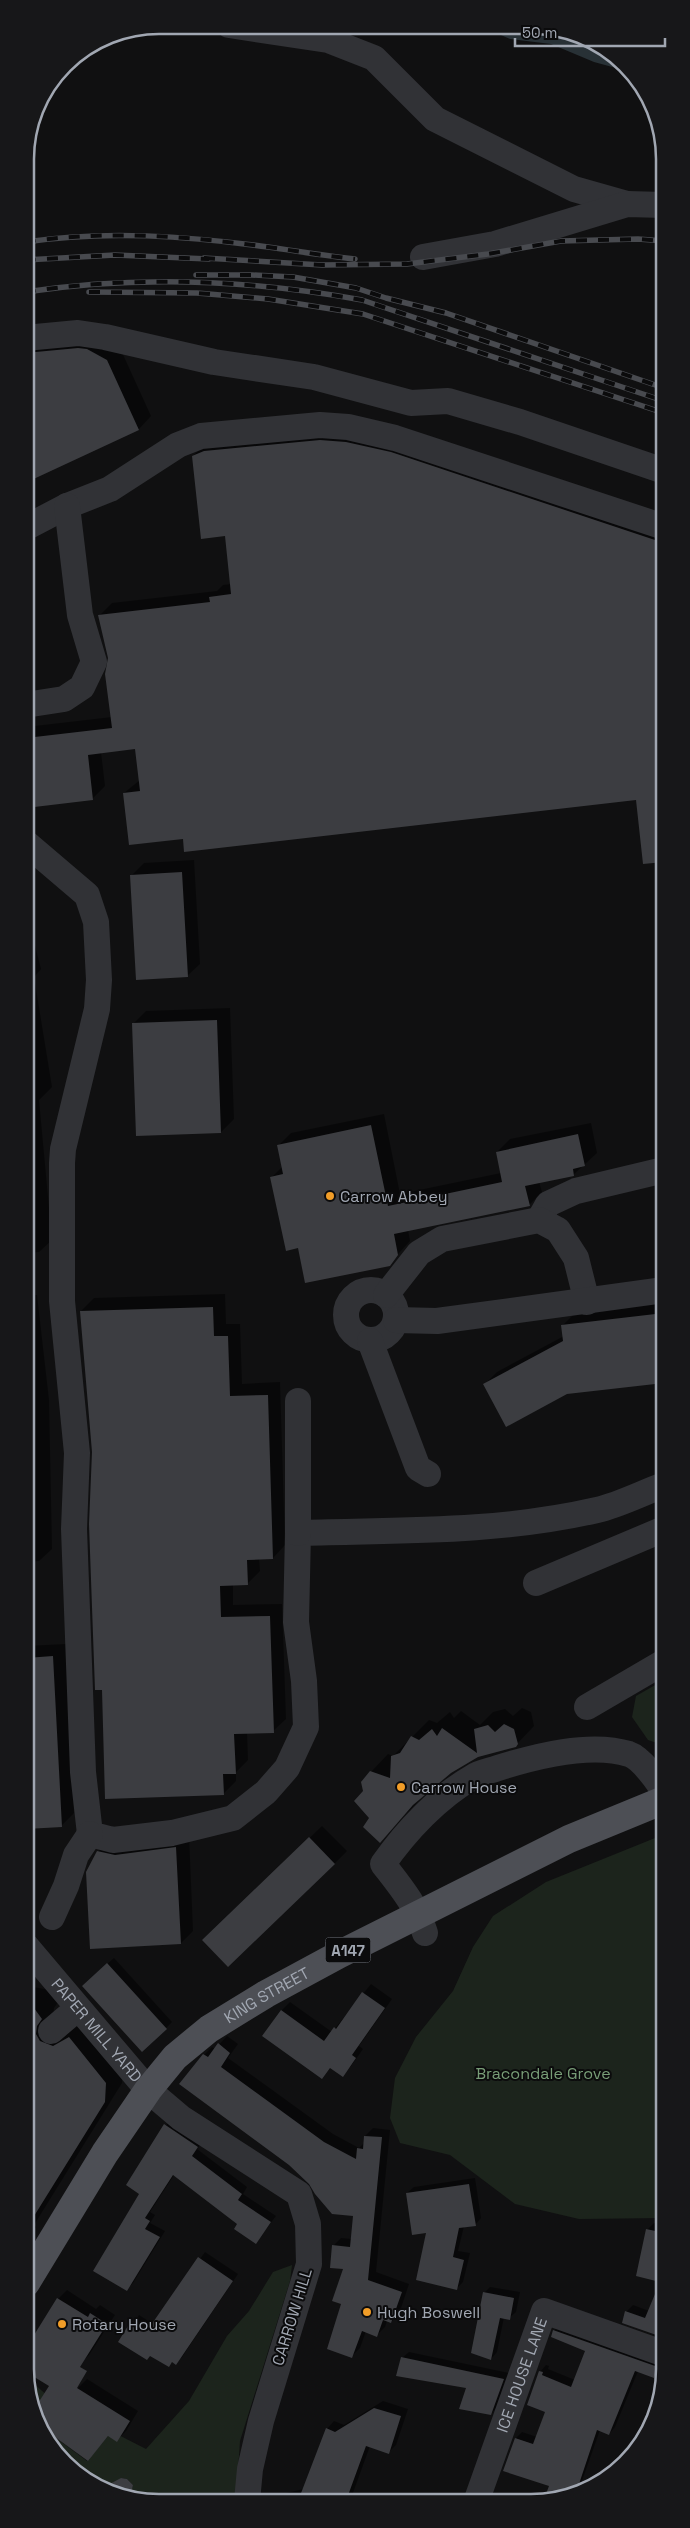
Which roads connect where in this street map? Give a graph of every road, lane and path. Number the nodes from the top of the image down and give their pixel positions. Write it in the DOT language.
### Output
graph roads {
  1 [pos="286,34"];
  2 [pos="627,204"];
  3 [pos="656,205"];
  4 [pos="423,257"];
  5 [pos="34,337"];
  6 [pos="656,468"];
  7 [pos="67,506"];
  8 [pos="34,523"];
  9 [pos="656,524"];
  10 [pos="34,703"];
  11 [pos="34,850"];
  12 [pos="656,1172"];
  13 [pos="539,1220"];
  14 [pos="656,1291"];
  15 [pos="386,1295"];
  16 [pos="586,1302"];
  17 [pos="396,1320"];
  18 [pos="370,1341"];
  19 [pos="298,1401"];
  20 [pos="428,1474"];
  21 [pos="656,1488"];
  22 [pos="656,1532"];
  23 [pos="298,1533"];
  24 [pos="536,1583"];
  25 [pos="656,1667"];
  26 [pos="587,1707"];
  27 [pos="656,1777"];
  28 [pos="656,1803"];
  29 [pos="90,1834"];
  30 [pos="52,1917"];
  31 [pos="422,1924"];
  32 [pos="34,1956"];
  33 [pos="78,2008"];
  34 [pos="51,2030"];
  35 [pos="148,2090"];
  36 [pos="34,2270"];
  37 [pos="656,2351"];
  38 [pos="248,2494"];
  39 [pos="479,2494"];
  1 -- 2 [label="street"];
  2 -- 3 [label="street"];
  2 -- 4 [label="street"];
  5 -- 6 [label="street"];
  7 -- 8 [label="street"];
  7 -- 9 [label="street"];
  7 -- 10 [label="street"];
  11 -- 29 [label="street"];
  12 -- 13 [label="street"];
  13 -- 15 [label="street"];
  13 -- 16 [label="street"];
  14 -- 16 [label="street"];
  15 -- 17 [label="street"];
  15 -- 18 [label="street"];
  16 -- 17 [label="street"];
  17 -- 18 [label="street"];
  18 -- 20 [label="street"];
  19 -- 23 [label="street"];
  21 -- 23 [label="street"];
  22 -- 24 [label="street"];
  23 -- 29 [label="street"];
  25 -- 26 [label="street"];
  27 -- 31 [label="street"];
  28 -- 31 [label="main road, KING STREET / A147"];
  29 -- 30 [label="street"];
  31 -- 35 [label="main road, KING STREET / A147"];
  32 -- 33 [label="street, PAPER MILL YARD"];
  33 -- 34 [label="street"];
  33 -- 35 [label="street, PAPER MILL YARD"];
  35 -- 36 [label="main road, KING STREET / A147"];
  35 -- 38 [label="street, CARROW HILL"];
  37 -- 39 [label="street, ICE HOUSE LANE"];
}
